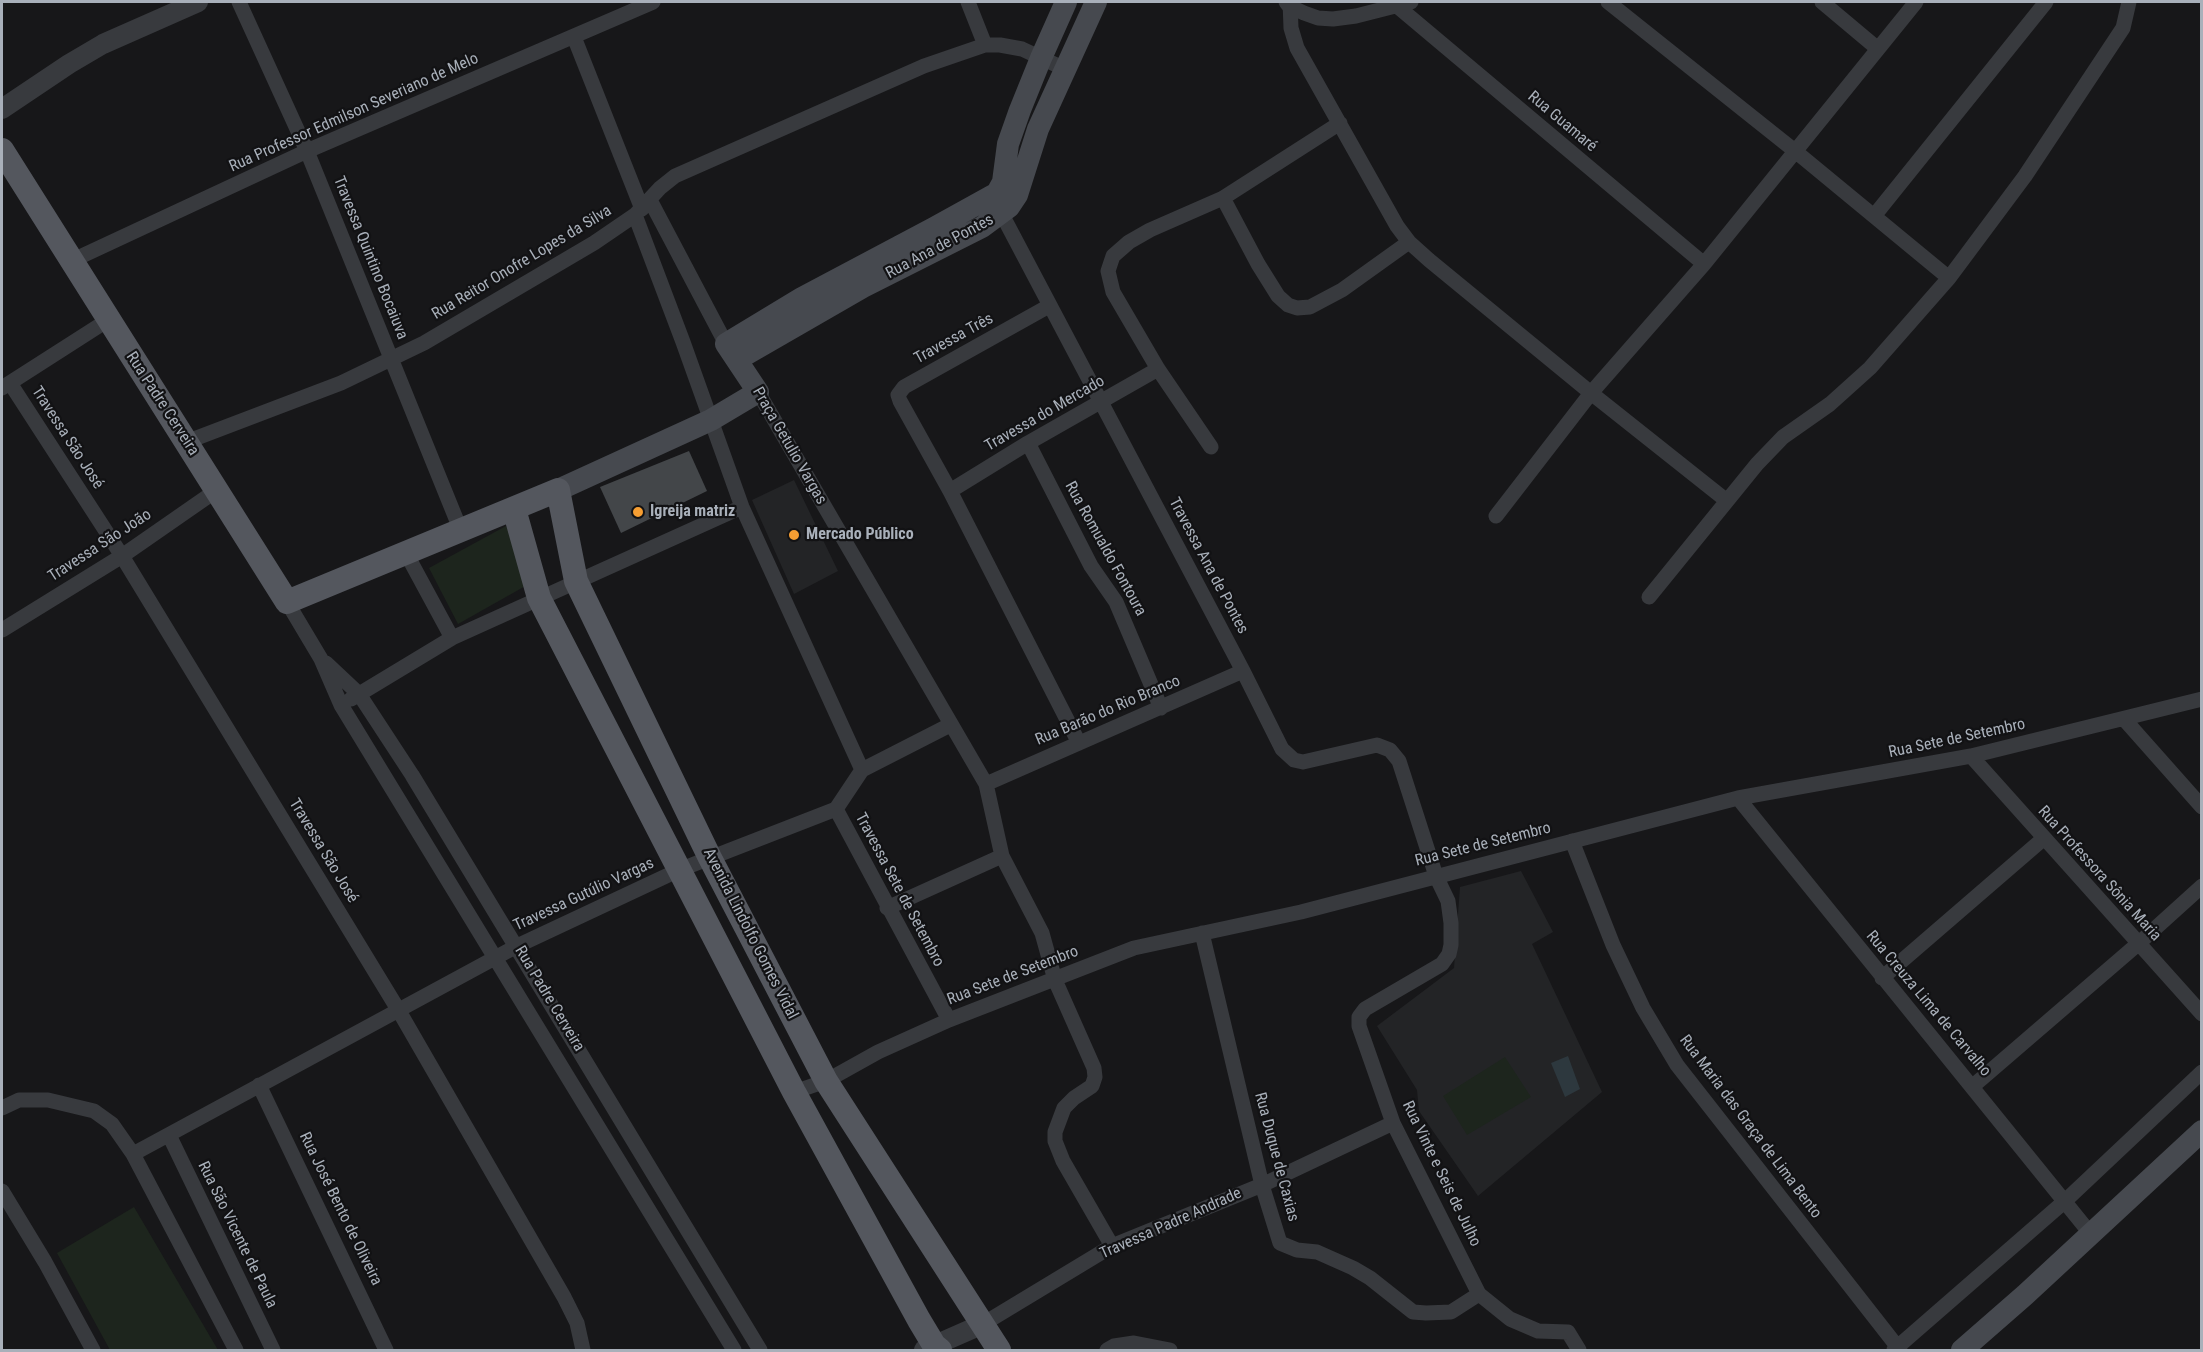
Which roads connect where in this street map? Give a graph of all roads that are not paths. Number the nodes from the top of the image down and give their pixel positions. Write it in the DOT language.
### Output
graph roads {
  1 [pos="198,2"];
  2 [pos="239,2"];
  3 [pos="653,2"];
  4 [pos="968,2"];
  5 [pos="1066,2"];
  6 [pos="1096,2"];
  7 [pos="1608,2"];
  8 [pos="1822,2"];
  9 [pos="1916,2"];
  10 [pos="2046,2"];
  11 [pos="2130,2"];
  12 [pos="1288,3"];
  13 [pos="1404,4"];
  14 [pos="574,37"];
  15 [pos="985,45"];
  16 [pos="1878,49"];
  17 [pos="1041,58"];
  18 [pos="1065,69"];
  19 [pos="2,109"];
  20 [pos="1340,123"];
  21 [pos="2,150"];
  22 [pos="307,151"];
  23 [pos="1795,151"];
  24 [pos="1223,198"];
  25 [pos="997,206"];
  26 [pos="642,208"];
  27 [pos="1874,216"];
  28 [pos="1409,242"];
  29 [pos="71,261"];
  30 [pos="1704,264"];
  31 [pos="1949,278"];
  32 [pos="1049,306"];
  33 [pos="108,320"];
  34 [pos="732,351"];
  35 [pos="392,359"];
  36 [pos="1158,369"];
  37 [pos="6,386"];
  38 [pos="758,392"];
  39 [pos="1592,393"];
  40 [pos="1102,401"];
  41 [pos="711,420"];
  42 [pos="186,442"];
  43 [pos="1028,443"];
  44 [pos="1211,447"];
  45 [pos="217,490"];
  46 [pos="558,490"];
  47 [pos="950,491"];
  48 [pos="1727,501"];
  49 [pos="742,507"];
  50 [pos="514,509"];
  51 [pos="1496,516"];
  52 [pos="460,531"];
  53 [pos="406,554"];
  54 [pos="122,556"];
  55 [pos="576,581"];
  56 [pos="1649,597"];
  57 [pos="539,598"];
  58 [pos="287,602"];
  59 [pos="2,630"];
  60 [pos="452,638"];
  61 [pos="321,659"];
  62 [pos="1243,671"];
  63 [pos="359,694"];
  64 [pos="2202,699"];
  65 [pos="341,705"];
  66 [pos="1161,708"];
  67 [pos="2124,719"];
  68 [pos="951,725"];
  69 [pos="1079,743"];
  70 [pos="1971,756"];
  71 [pos="862,770"];
  72 [pos="986,784"];
  73 [pos="1738,798"];
  74 [pos="2202,807"];
  75 [pos="836,809"];
  76 [pos="2043,839"];
  77 [pos="1572,841"];
  78 [pos="1002,856"];
  79 [pos="1431,857"];
  80 [pos="710,858"];
  81 [pos="680,870"];
  82 [pos="1436,876"];
  83 [pos="2202,886"];
  84 [pos="887,908"];
  85 [pos="1202,933"];
  86 [pos="2139,943"];
  87 [pos="517,946"];
  88 [pos="496,958"];
  89 [pos="1882,978"];
  90 [pos="1055,980"];
  91 [pos="399,1011"];
  92 [pos="2202,1014"];
  93 [pos="949,1020"];
  94 [pos="2202,1072"];
  95 [pos="826,1081"];
  96 [pos="259,1085"];
  97 [pos="1973,1086"];
  98 [pos="794,1092"];
  99 [pos="2,1108"];
  100 [pos="1393,1123"];
  101 [pos="2202,1131"];
  102 [pos="169,1135"];
  103 [pos="133,1154"];
  104 [pos="1262,1185"];
  105 [pos="2,1191"];
  106 [pos="2065,1201"];
  107 [pos="2090,1233"];
  108 [pos="1112,1246"];
  109 [pos="1479,1294"];
  110 [pos="983,1324"];
  111 [pos="1568,1332"];
  112 [pos="933,1349"];
  113 [pos="1897,1349"];
  114 [pos="93,1350"];
  115 [pos="236,1350"];
  116 [pos="273,1350"];
  117 [pos="386,1350"];
  118 [pos="584,1350"];
  119 [pos="734,1350"];
  120 [pos="760,1350"];
  121 [pos="999,1350"];
  122 [pos="1107,1350"];
  123 [pos="1170,1350"];
  124 [pos="1565,1350"];
  125 [pos="1579,1350"];
  126 [pos="1962,1350"];
  1 -- 19 [label="street"];
  2 -- 22 [label="street, Travessa Quintino Bocaiuva"];
  3 -- 14 [label="street, Rua Professor Edmilson Severiano de Melo"];
  4 -- 15 [label="street"];
  5 -- 17 [label="main road, Rua Ana de Pontes"];
  6 -- 18 [label="main road, Rua Ana de Pontes"];
  7 -- 23 [label="street"];
  8 -- 16 [label="street"];
  9 -- 16 [label="street"];
  10 -- 27 [label="street"];
  11 -- 31 [label="street"];
  12 -- 13 [label="street"];
  12 -- 20 [label="street"];
  13 -- 30 [label="street, Rua Guamaré"];
  14 -- 22 [label="street, Rua Professor Edmilson Severiano de Melo"];
  14 -- 26 [label="street, Praça Getulio Vargas"];
  15 -- 17 [label="street, Rua Reitor Onofre Lopes da Silva"];
  15 -- 26 [label="street, Rua Reitor Onofre Lopes da Silva"];
  16 -- 23 [label="street"];
  17 -- 18 [label="street, Rua Reitor Onofre Lopes da Silva"];
  17 -- 25 [label="main road, Rua Ana de Pontes"];
  18 -- 25 [label="main road, Rua Ana de Pontes"];
  20 -- 24 [label="street"];
  20 -- 28 [label="street"];
  21 -- 29 [label="main road, Rua Padre Cerveira"];
  22 -- 29 [label="street, Rua Professor Edmilson Severiano de Melo"];
  22 -- 35 [label="street, Travessa Quintino Bocaiuva"];
  23 -- 27 [label="street"];
  23 -- 30 [label="street"];
  24 -- 28 [label="street"];
  24 -- 36 [label="street"];
  25 -- 32 [label="street, Travessa Ana de Pontes"];
  25 -- 34 [label="main road, Rua Ana de Pontes"];
  26 -- 34 [label="street, Praça Getulio Vargas"];
  26 -- 35 [label="street, Rua Reitor Onofre Lopes da Silva"];
  26 -- 41 [label="street, Praça Getulio Vargas"];
  27 -- 31 [label="street"];
  28 -- 39 [label="street"];
  29 -- 33 [label="main road, Rua Padre Cerveira"];
  30 -- 39 [label="street"];
  31 -- 48 [label="street"];
  32 -- 40 [label="street, Travessa Ana de Pontes"];
  32 -- 47 [label="street, Travessa Três"];
  33 -- 37 [label="street"];
  33 -- 42 [label="main road, Rua Padre Cerveira"];
  34 -- 38 [label="main road, Praça Getulio Vargas"];
  35 -- 42 [label="street, Rua Reitor Onofre Lopes da Silva"];
  35 -- 52 [label="street, Travessa Quintino Bocaiuva"];
  36 -- 40 [label="street, Travessa do Mercado"];
  36 -- 44 [label="street"];
  37 -- 54 [label="street, Travessa São José"];
  38 -- 41 [label="main road"];
  38 -- 68 [label="street, Praça Getulio Vargas"];
  39 -- 48 [label="street"];
  39 -- 51 [label="street"];
  40 -- 43 [label="street, Travessa do Mercado"];
  40 -- 62 [label="street, Travessa Ana de Pontes"];
  41 -- 46 [label="main road"];
  41 -- 49 [label="street, Praça Getulio Vargas"];
  42 -- 45 [label="main road, Rua Padre Cerveira"];
  43 -- 47 [label="street, Travessa do Mercado"];
  43 -- 66 [label="street, Rua Romualdo Fontoura"];
  45 -- 54 [label="street, Travessa São João"];
  45 -- 58 [label="main road, Rua Padre Cerveira"];
  46 -- 50 [label="main road"];
  46 -- 55 [label="main road, Avenida Lindolfo Gomes Vidal"];
  47 -- 69 [label="street"];
  48 -- 56 [label="street"];
  49 -- 55 [label="street"];
  49 -- 71 [label="street, Praça Getulio Vargas"];
  50 -- 52 [label="main road"];
  50 -- 57 [label="main road, Avenida Lindolfo Gomes Vidal"];
  52 -- 53 [label="main road"];
  53 -- 58 [label="main road"];
  53 -- 60 [label="street"];
  54 -- 59 [label="street, Travessa São João"];
  54 -- 91 [label="street, Travessa São José"];
  55 -- 57 [label="street"];
  55 -- 80 [label="main road, Avenida Lindolfo Gomes Vidal"];
  57 -- 60 [label="street"];
  57 -- 81 [label="main road, Avenida Lindolfo Gomes Vidal"];
  58 -- 61 [label="street, Rua Padre Cerveira"];
  60 -- 63 [label="street"];
  61 -- 63 [label="street, Rua Padre Cerveira"];
  61 -- 65 [label="street, Rua Padre Cerveira"];
  62 -- 66 [label="street, Rua Barão do Rio Branco"];
  62 -- 79 [label="street, Travessa Ana de Pontes"];
  63 -- 65 [label="street"];
  63 -- 87 [label="street, Rua Padre Cerveira"];
  64 -- 67 [label="street, Rua Sete de Setembro"];
  65 -- 88 [label="street, Rua Padre Cerveira"];
  66 -- 69 [label="street, Rua Barão do Rio Branco"];
  67 -- 70 [label="street, Rua Sete de Setembro"];
  67 -- 74 [label="street"];
  68 -- 71 [label="street"];
  68 -- 72 [label="street, Praça Getulio Vargas"];
  69 -- 72 [label="street, Rua Barão do Rio Branco"];
  70 -- 73 [label="street, Rua Sete de Setembro"];
  70 -- 76 [label="street, Rua Professora Sônia Maria"];
  71 -- 75 [label="street"];
  72 -- 78 [label="street, Praça Getulio Vargas"];
  73 -- 77 [label="street, Rua Sete de Setembro"];
  73 -- 89 [label="street, Rua Creuza Lima de Carvalho"];
  75 -- 80 [label="street, Travessa Gutúlio Vargas"];
  75 -- 84 [label="street, Travessa Sete de Setembro"];
  76 -- 86 [label="street, Rua Professora Sônia Maria"];
  76 -- 89 [label="street"];
  77 -- 82 [label="street, Rua Sete de Setembro"];
  77 -- 113 [label="street, Rua Maria das Graça de Lima Bento"];
  78 -- 84 [label="street"];
  78 -- 90 [label="street, Praça Getulio Vargas"];
  79 -- 82 [label="street, Rua Vinte e Seis de Julho"];
  80 -- 81 [label="street, Travessa Gutúlio Vargas"];
  80 -- 95 [label="main road, Avenida Lindolfo Gomes Vidal"];
  81 -- 87 [label="street, Travessa Gutúlio Vargas"];
  81 -- 98 [label="main road, Avenida Lindolfo Gomes Vidal"];
  82 -- 85 [label="street, Rua Sete de Setembro"];
  82 -- 100 [label="street, Rua Vinte e Seis de Julho"];
  83 -- 86 [label="street"];
  84 -- 93 [label="street, Travessa Sete de Setembro"];
  85 -- 90 [label="street, Rua Sete de Setembro"];
  85 -- 104 [label="street, Rua Duque de Caxias"];
  86 -- 92 [label="street, Rua Professora Sônia Maria"];
  86 -- 97 [label="street"];
  87 -- 88 [label="street, Travessa Gutúlio Vargas"];
  87 -- 120 [label="street, Rua Padre Cerveira"];
  88 -- 91 [label="street, Travessa Gutúlio Vargas"];
  88 -- 119 [label="street, Rua Padre Cerveira"];
  89 -- 97 [label="street, Rua Creuza Lima de Carvalho"];
  90 -- 93 [label="street, Rua Sete de Setembro"];
  90 -- 108 [label="street, Praça Getulio Vargas"];
  91 -- 96 [label="street, Travessa Gutúlio Vargas"];
  91 -- 118 [label="street, Travessa São José"];
  93 -- 95 [label="street, Rua Sete de Setembro"];
  94 -- 106 [label="street"];
  95 -- 98 [label="street, Rua Sete de Setembro"];
  95 -- 110 [label="main road, Avenida Lindolfo Gomes Vidal"];
  96 -- 102 [label="street, Travessa Gutúlio Vargas"];
  96 -- 117 [label="street, Rua José Bento de Oliveira"];
  97 -- 106 [label="street, Rua Creuza Lima de Carvalho"];
  98 -- 112 [label="main road, Avenida Lindolfo Gomes Vidal"];
  99 -- 103 [label="street"];
  100 -- 104 [label="street, Travessa Padre Andrade"];
  100 -- 109 [label="street, Rua Vinte e Seis de Julho"];
  101 -- 107 [label="main road"];
  102 -- 103 [label="street, Travessa Gutúlio Vargas"];
  102 -- 116 [label="street, Rua São Vicente de Paula"];
  103 -- 115 [label="street"];
  104 -- 108 [label="street, Travessa Padre Andrade"];
  104 -- 109 [label="street, Rua Duque de Caxias"];
  105 -- 114 [label="street"];
  106 -- 107 [label="street, Rua Creuza Lima de Carvalho"];
  106 -- 113 [label="street"];
  107 -- 126 [label="main road"];
  108 -- 110 [label="street, Travessa Padre Andrade"];
  109 -- 111 [label="street, Rua Vinte e Seis de Julho"];
  110 -- 112 [label="street, Travessa Padre Andrade"];
  110 -- 121 [label="main road, Avenida Lindolfo Gomes Vidal"];
  111 -- 124 [label="street"];
  111 -- 125 [label="street"];
  122 -- 123 [label="street"];
}
